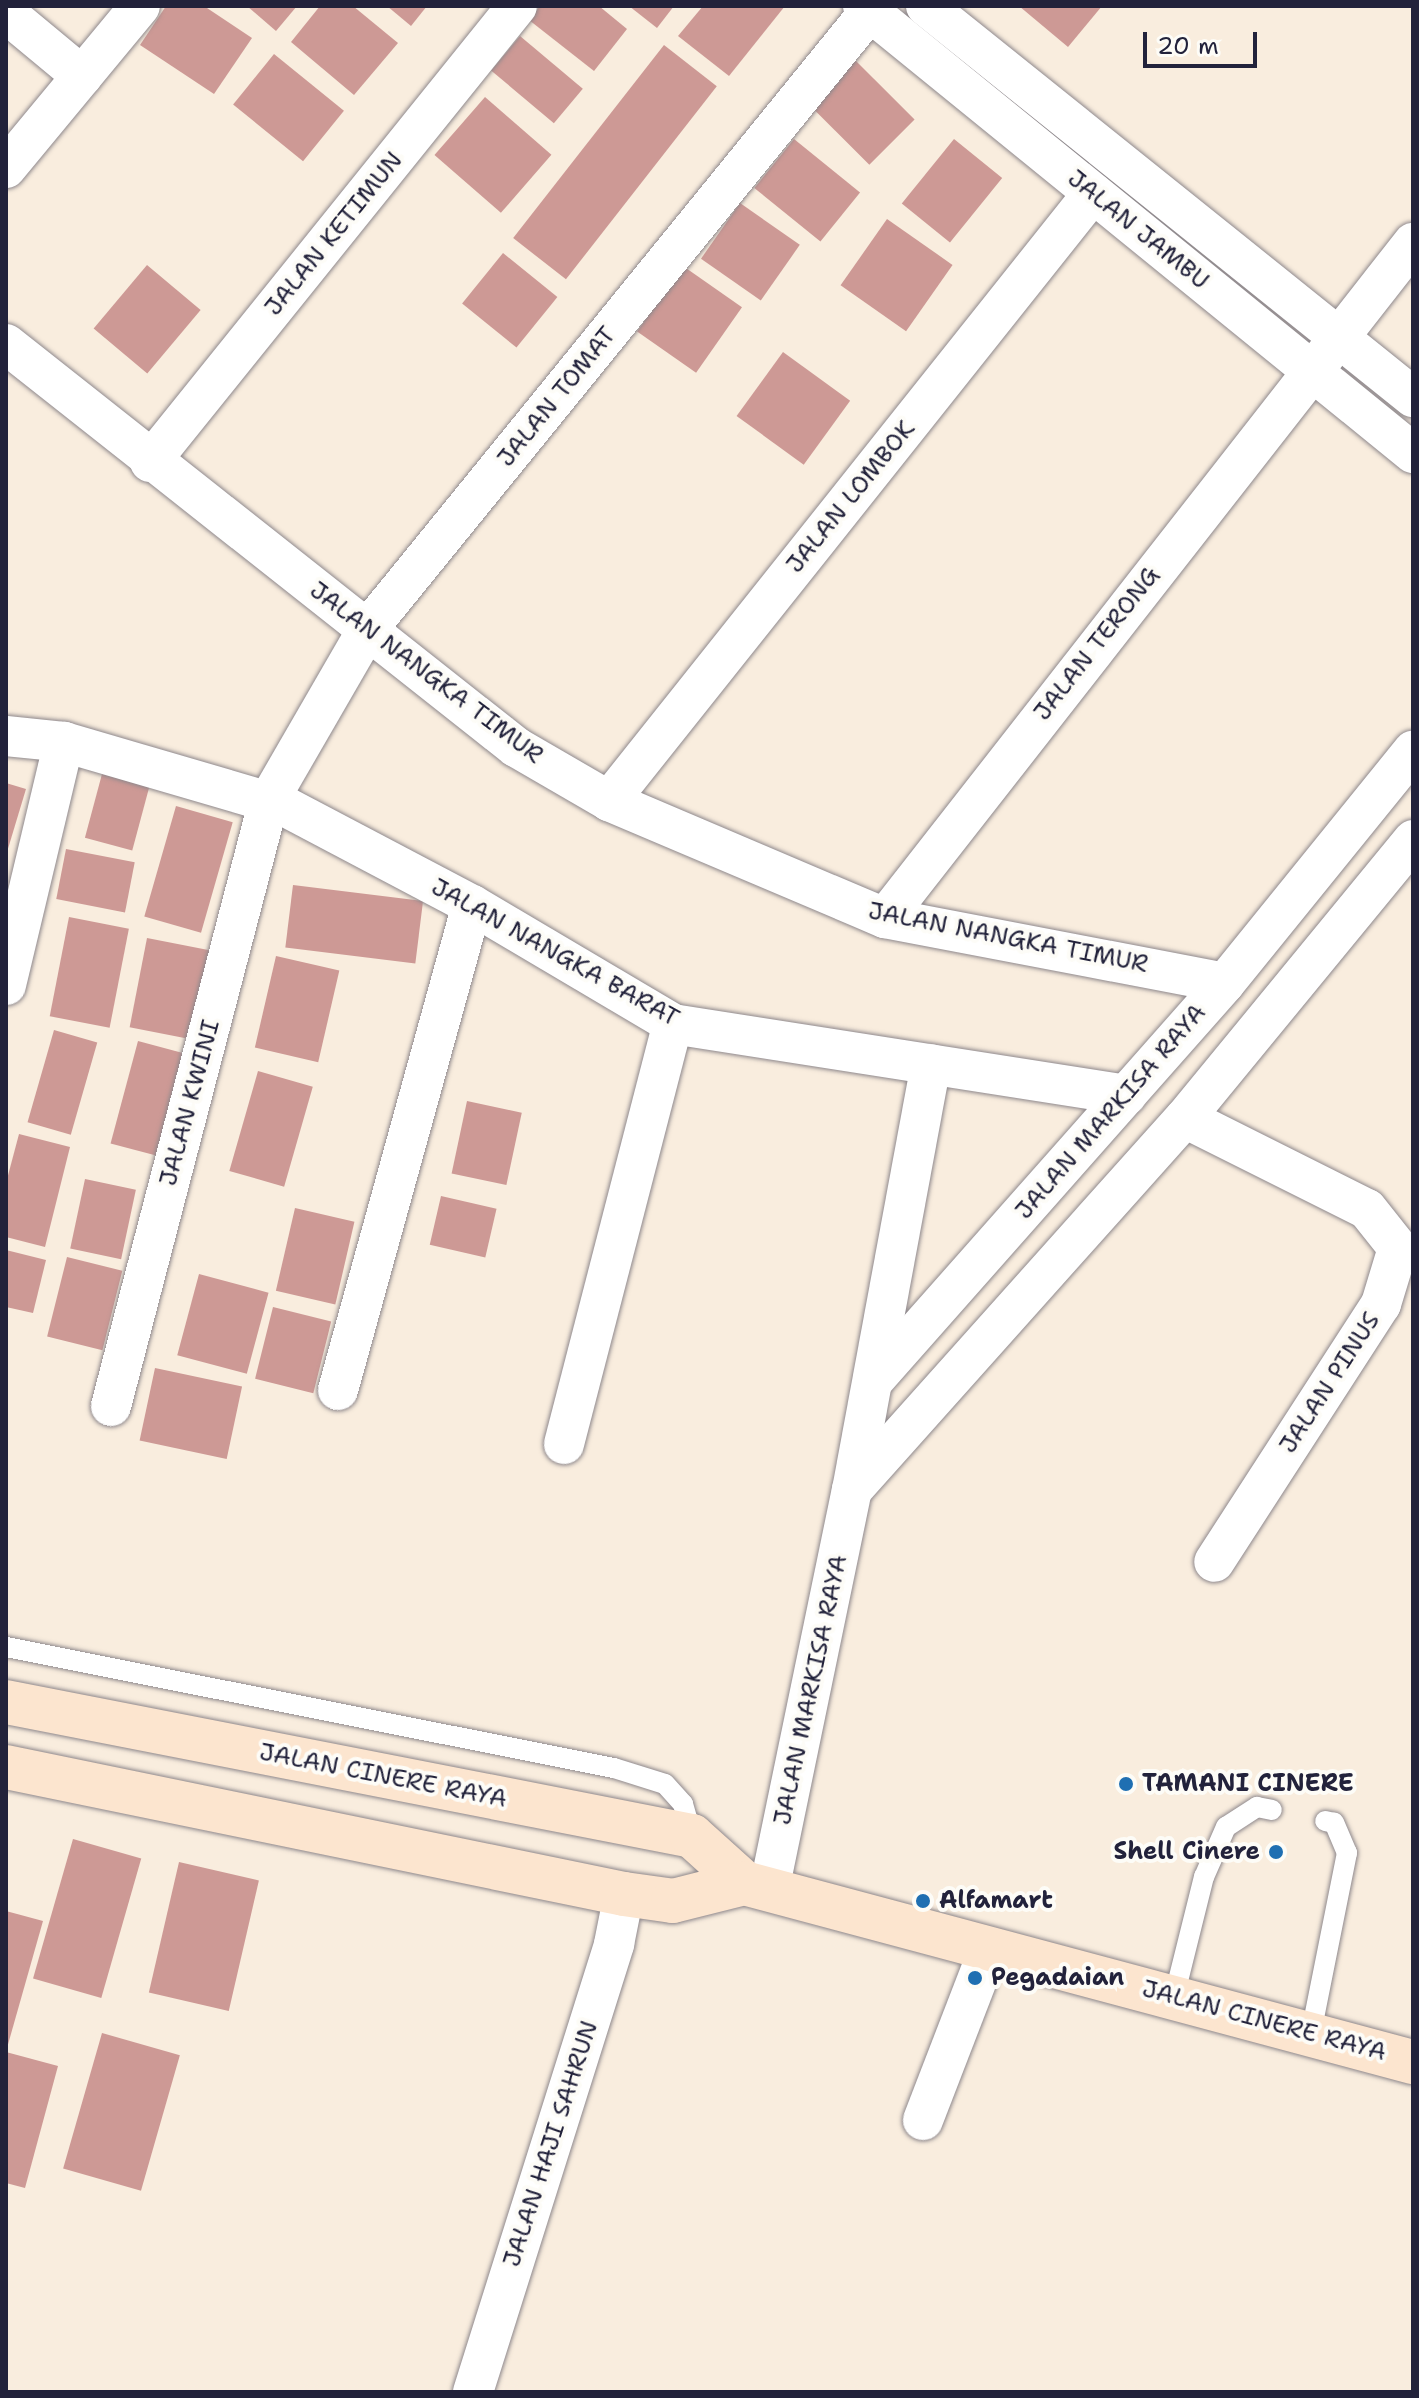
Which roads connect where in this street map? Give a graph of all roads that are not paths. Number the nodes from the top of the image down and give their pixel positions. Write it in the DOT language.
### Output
graph roads {
  1 [pos="140,6"];
  2 [pos="517,6"];
  3 [pos="926,6"];
  4 [pos="867,9"];
  5 [pos="6,13"];
  6 [pos="82,76"];
  7 [pos="6,168"];
  8 [pos="1093,193"];
  9 [pos="1413,243"];
  10 [pos="1338,337"];
  11 [pos="6,344"];
  12 [pos="1310,370"];
  13 [pos="1413,397"];
  14 [pos="1413,453"];
  15 [pos="150,462"];
  16 [pos="367,630"];
  17 [pos="6,736"];
  18 [pos="64,742"];
  19 [pos="1413,751"];
  20 [pos="269,800"];
  21 [pos="609,801"];
  22 [pos="1413,840"];
  23 [pos="472,905"];
  24 [pos="885,918"];
  25 [pos="1225,983"];
  26 [pos="6,985"];
  27 [pos="673,1024"];
  28 [pos="931,1064"];
  29 [pos="1126,1095"];
  30 [pos="1185,1118"];
  31 [pos="870,1384"];
  32 [pos="338,1390"];
  33 [pos="111,1406"];
  34 [pos="564,1444"];
  35 [pos="852,1490"];
  36 [pos="1214,1562"];
  37 [pos="6,1647"];
  38 [pos="6,1702"];
  39 [pos="6,1767"];
  40 [pos="1272,1810"];
  41 [pos="1325,1821"];
  42 [pos="692,1836"];
  43 [pos="756,1887"];
  44 [pos="624,1894"];
  45 [pos="989,1949"];
  46 [pos="1174,1997"];
  47 [pos="1311,2033"];
  48 [pos="1413,2062"];
  49 [pos="923,2120"];
  50 [pos="473,2392"];
  1 -- 6 [label="street"];
  2 -- 15 [label="street, JALAN KETIMUN"];
  3 -- 10 [label="street, JALAN JAMBU"];
  4 -- 8 [label="street, JALAN JAMBU"];
  4 -- 16 [label="street, JALAN TOMAT"];
  5 -- 6 [label="street"];
  6 -- 7 [label="street"];
  8 -- 12 [label="street, JALAN JAMBU"];
  8 -- 21 [label="street, JALAN LOMBOK"];
  9 -- 10 [label="street, JALAN TERONG"];
  10 -- 12 [label="street, JALAN TERONG"];
  10 -- 13 [label="street, JALAN JAMBU"];
  11 -- 15 [label="street, JALAN NANGKA TIMUR"];
  12 -- 14 [label="street, JALAN JAMBU"];
  12 -- 24 [label="street, JALAN TERONG"];
  15 -- 16 [label="street, JALAN NANGKA TIMUR"];
  16 -- 20 [label="street, JALAN TOMAT"];
  16 -- 21 [label="street, JALAN NANGKA TIMUR"];
  17 -- 18 [label="street, JALAN NANGKA BARAT"];
  18 -- 20 [label="street, JALAN NANGKA BARAT"];
  18 -- 26 [label="street"];
  19 -- 25 [label="street, JALAN MARKISA RAYA"];
  20 -- 23 [label="street, JALAN NANGKA BARAT"];
  20 -- 33 [label="street, JALAN KWINI"];
  21 -- 24 [label="street, JALAN NANGKA TIMUR"];
  22 -- 30 [label="street"];
  23 -- 27 [label="street, JALAN NANGKA BARAT"];
  23 -- 32 [label="street"];
  24 -- 25 [label="street, JALAN NANGKA TIMUR"];
  25 -- 29 [label="street, JALAN MARKISA RAYA"];
  27 -- 28 [label="street, JALAN NANGKA BARAT"];
  27 -- 34 [label="street"];
  28 -- 29 [label="street, JALAN NANGKA BARAT"];
  28 -- 31 [label="street"];
  29 -- 31 [label="street, JALAN MARKISA RAYA"];
  30 -- 35 [label="street"];
  30 -- 36 [label="street, JALAN PINUS"];
  31 -- 35 [label="street, JALAN MARKISA RAYA"];
  35 -- 43 [label="street, JALAN MARKISA RAYA"];
  37 -- 42 [label="lane"];
  38 -- 42 [label="main road, JALAN CINERE RAYA"];
  39 -- 44 [label="main road, JALAN CINERE RAYA"];
  40 -- 46 [label="lane"];
  41 -- 47 [label="lane"];
  42 -- 43 [label="main road, JALAN CINERE RAYA"];
  43 -- 44 [label="main road, JALAN CINERE RAYA"];
  43 -- 45 [label="main road, JALAN CINERE RAYA"];
  44 -- 50 [label="street, JALAN HAJI SAHRUN"];
  45 -- 46 [label="main road, JALAN CINERE RAYA"];
  45 -- 49 [label="street"];
  46 -- 47 [label="main road, JALAN CINERE RAYA"];
  47 -- 48 [label="main road, JALAN CINERE RAYA"];
}
